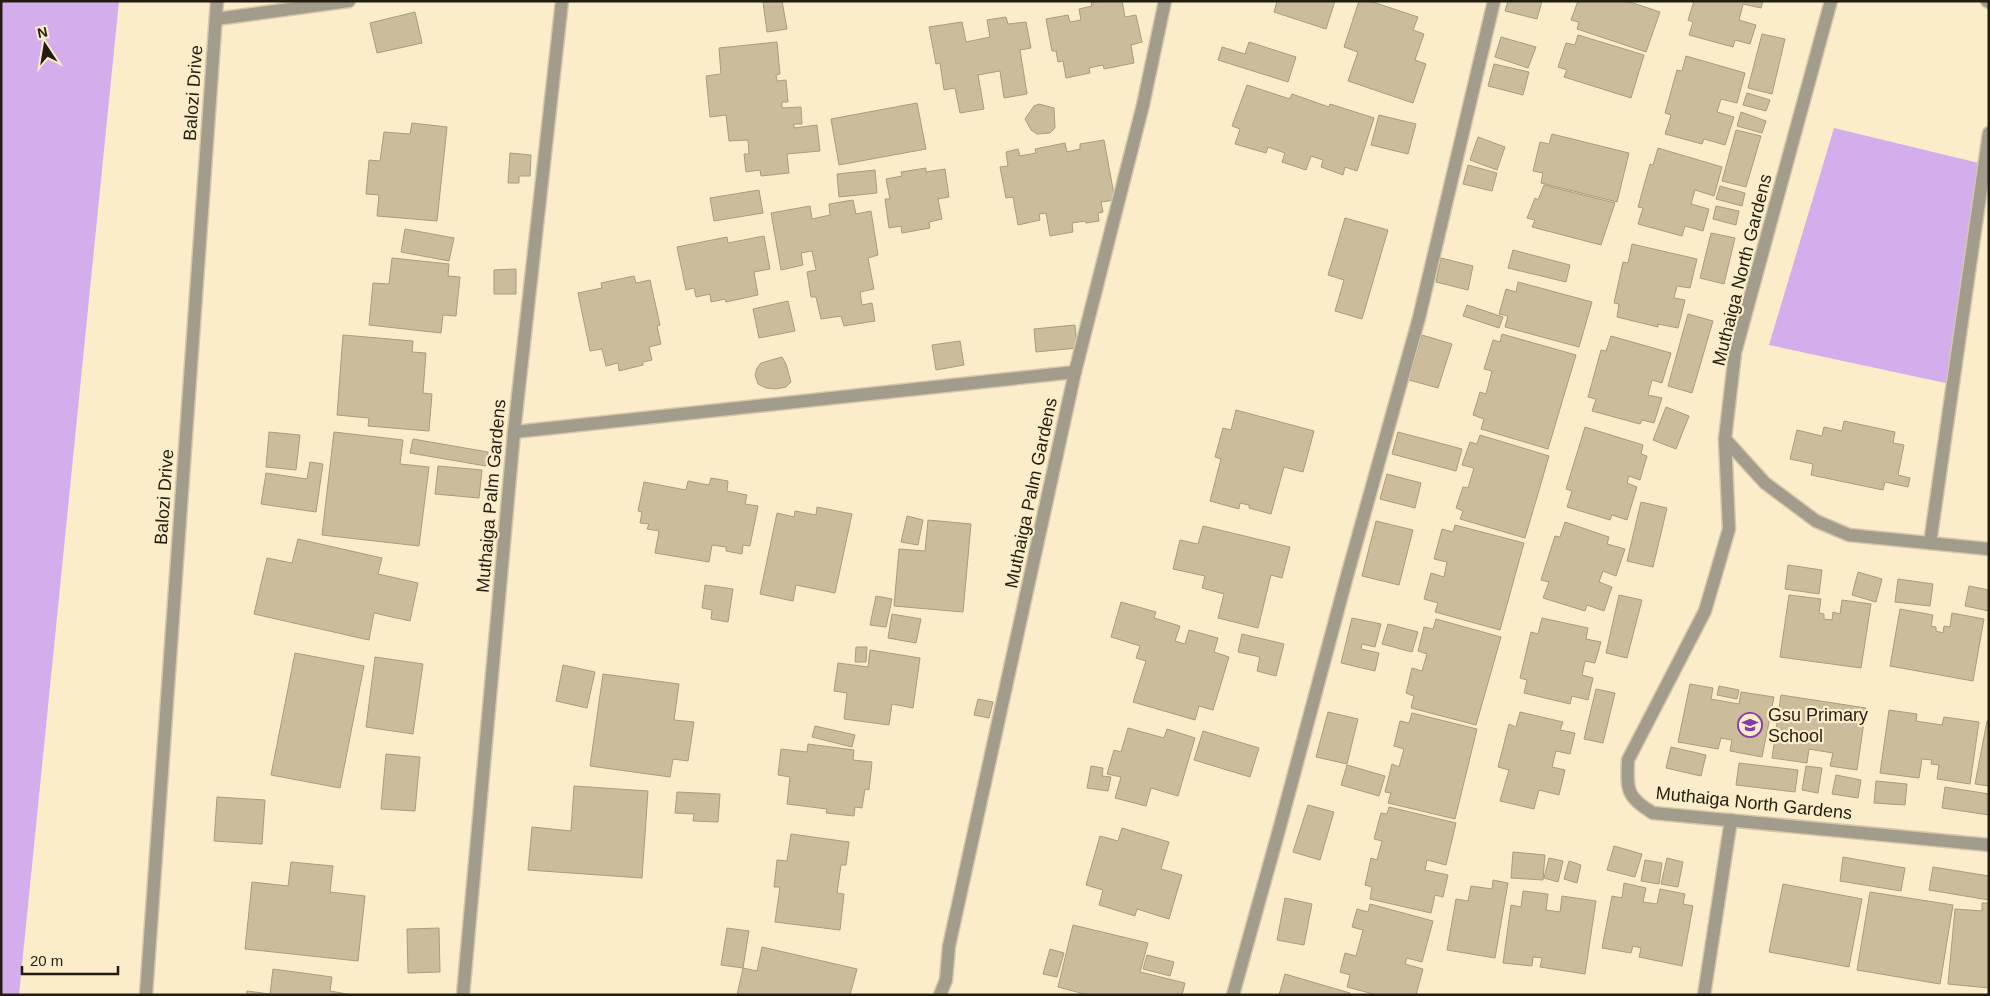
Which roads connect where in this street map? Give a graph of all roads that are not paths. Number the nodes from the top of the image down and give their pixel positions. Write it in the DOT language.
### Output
graph roads {
  1 [pos="217,1"];
  2 [pos="349,1"];
  3 [pos="562,1"];
  4 [pos="1165,1"];
  5 [pos="1494,1"];
  6 [pos="1831,1"];
  7 [pos="216,19"];
  8 [pos="1989,133"];
  9 [pos="1075,372"];
  10 [pos="514,432"];
  11 [pos="1725,440"];
  12 [pos="1930,543"];
  13 [pos="1989,550"];
  14 [pos="1730,820"];
  15 [pos="1989,845"];
  16 [pos="146,995"];
  17 [pos="463,995"];
  18 [pos="940,995"];
  19 [pos="1233,995"];
  20 [pos="1704,995"];
  1 -- 7 [label="street, Balozi Drive"];
  2 -- 7 [label="street"];
  3 -- 10 [label="street, Muthaiga Palm Gardens"];
  4 -- 9 [label="street, Muthaiga Palm Gardens"];
  5 -- 19 [label="street"];
  6 -- 11 [label="street, Muthaiga North Gardens"];
  7 -- 16 [label="street, Balozi Drive"];
  8 -- 12 [label="street"];
  9 -- 10 [label="street"];
  9 -- 18 [label="street, Muthaiga Palm Gardens"];
  10 -- 17 [label="street, Muthaiga Palm Gardens"];
  11 -- 12 [label="street"];
  11 -- 14 [label="street, Muthaiga North Gardens"];
  12 -- 13 [label="street"];
  14 -- 15 [label="street, Muthaiga North Gardens"];
  14 -- 20 [label="street"];
}
